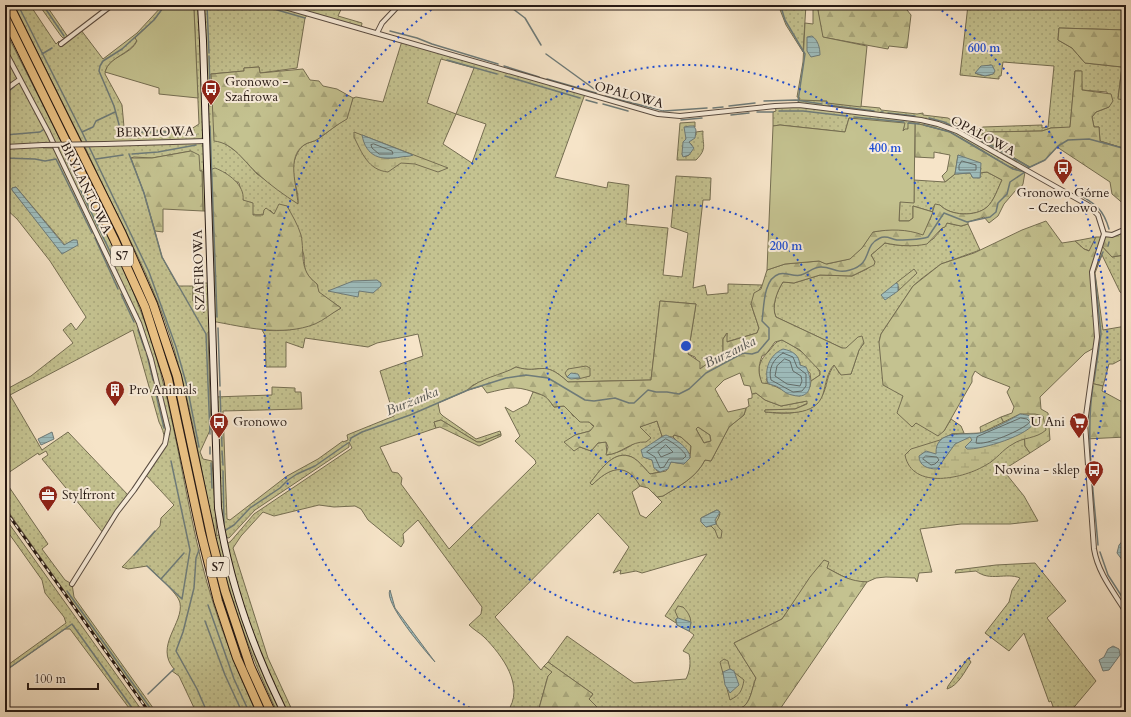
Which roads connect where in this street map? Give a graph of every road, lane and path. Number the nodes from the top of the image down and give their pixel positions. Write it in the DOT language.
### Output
graph roads {
  1 [pos="9,5"];
  2 [pos="112,5"];
  3 [pos="201,5"];
  4 [pos="278,5"];
  5 [pos="399,5"];
  6 [pos="5,17"];
  7 [pos="376,33"];
  8 [pos="61,44"];
  9 [pos="5,51"];
  10 [pos="19,80"];
  11 [pos="5,90"];
  12 [pos="206,141"];
  13 [pos="5,147"];
  14 [pos="1126,229"];
  15 [pos="1104,234"];
  16 [pos="72,584"];
  17 [pos="1126,612"];
  18 [pos="261,712"];
  19 [pos="271,712"];
  20 [pos="284,712"];
  1 -- 19 [label="highway, S7"];
  2 -- 8 [label="street"];
  3 -- 12 [label="street, SZAFIROWA"];
  4 -- 7 [label="street, OPALOWA"];
  5 -- 7 [label="street"];
  6 -- 18 [label="highway, S7"];
  7 -- 15 [label="street, OPALOWA"];
  9 -- 10 [label="street, BRYLANTOWA"];
  10 -- 11 [label="street"];
  10 -- 16 [label="street, BRYLANTOWA"];
  12 -- 13 [label="street, BERYLOWA, bridge"];
  12 -- 20 [label="street, SZAFIROWA"];
  14 -- 15 [label="street"];
  15 -- 17 [label="street"];
}
